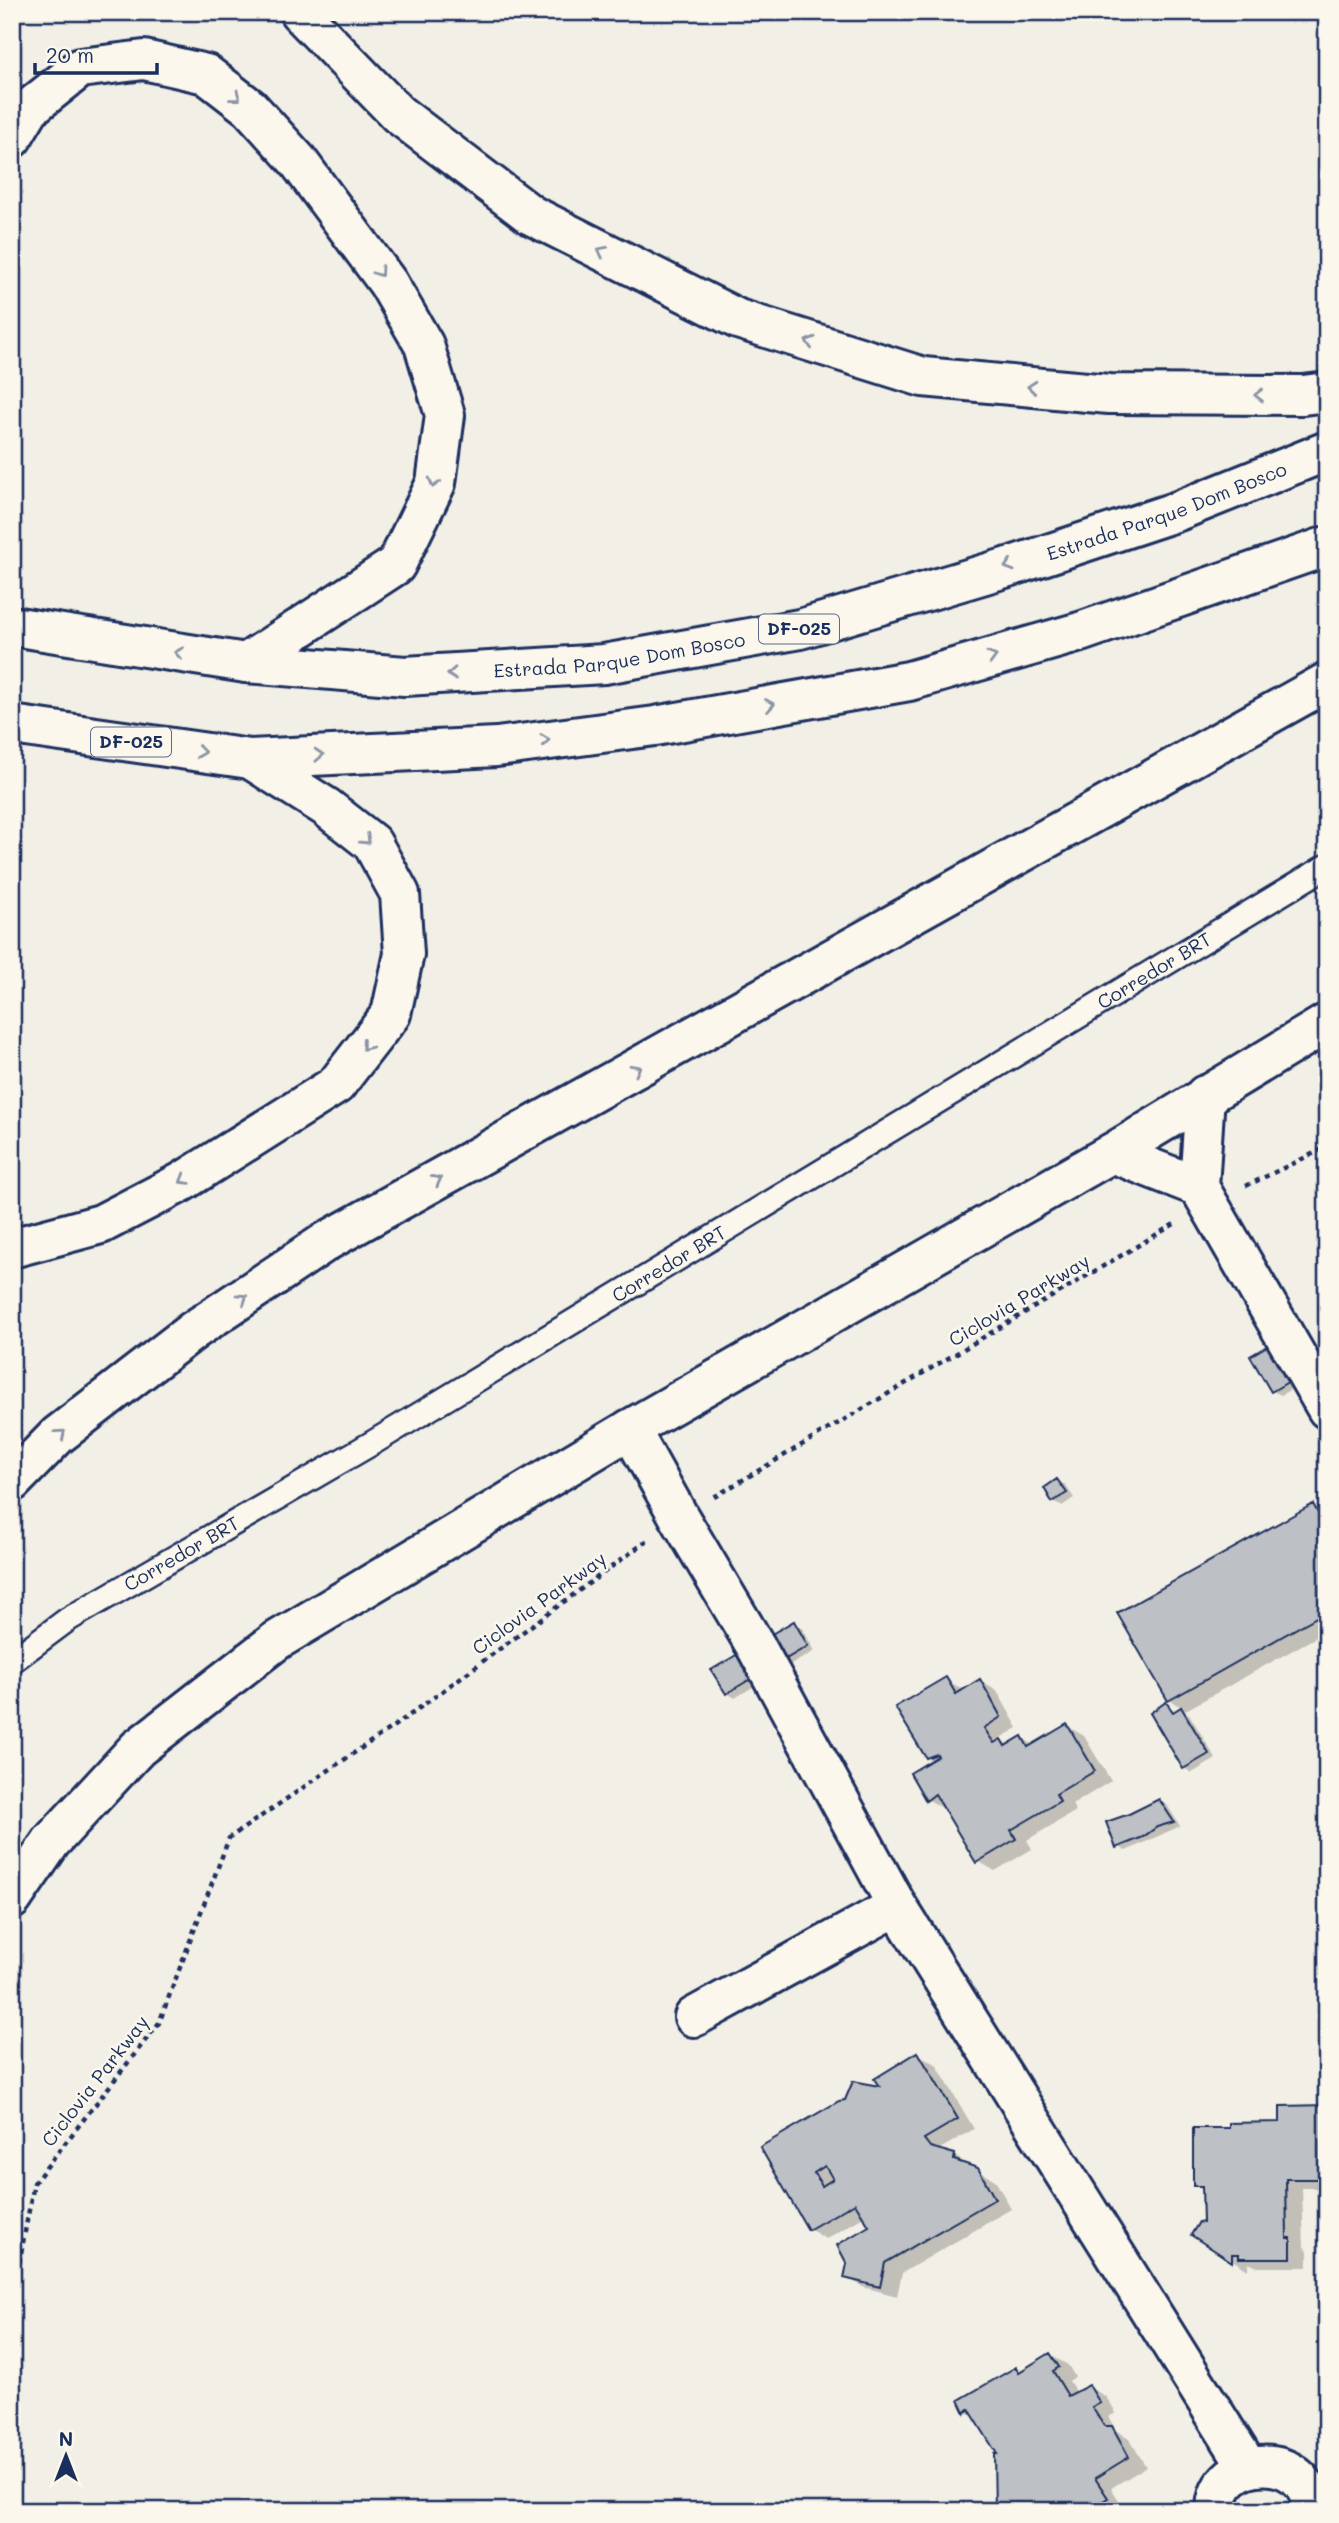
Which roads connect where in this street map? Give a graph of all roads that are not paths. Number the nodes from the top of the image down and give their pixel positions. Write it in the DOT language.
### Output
graph roads {
  1 [pos="299,12"];
  2 [pos="12,138"];
  3 [pos="1327,392"];
  4 [pos="1327,451"];
  5 [pos="1327,546"];
  6 [pos="12,626"];
  7 [pos="246,663"];
  8 [pos="1327,682"];
  9 [pos="12,725"];
  10 [pos="250,759"];
  11 [pos="1327,866"];
  12 [pos="1327,1023"];
  13 [pos="1205,1096"];
  14 [pos="1112,1153"];
  15 [pos="1204,1196"];
  16 [pos="12,1248"];
  17 [pos="1327,1409"];
  18 [pos="630,1429"];
  19 [pos="12,1482"];
  20 [pos="12,1661"];
  21 [pos="12,1899"];
  22 [pos="897,1906"];
  23 [pos="694,2017"];
  24 [pos="1248,2467"];
  25 [pos="1216,2511"];
  26 [pos="1312,2511"];
  3 -- 1 [label="main road, one-way"];
  2 -- 7 [label="main road, one-way"];
  4 -- 7 [label="main road, Estrada Parque Dom Bosco / DF-025, one-way"];
  10 -- 5 [label="main road, DF-025, one-way"];
  7 -- 6 [label="main road, Estrada Parque Dom Bosco / DF-025, one-way"];
  19 -- 8 [label="main road, one-way"];
  9 -- 10 [label="main road, DF-025, one-way"];
  10 -- 16 [label="main road, one-way"];
  11 -- 20 [label="lane, Corredor BRT"];
  12 -- 13 [label="main road"];
  13 -- 14 [label="main road"];
  13 -- 15 [label="main road"];
  14 -- 15 [label="main road"];
  14 -- 18 [label="main road"];
  15 -- 17 [label="main road"];
  18 -- 21 [label="main road"];
  18 -- 22 [label="main road"];
  22 -- 23 [label="main road"];
  22 -- 24 [label="main road"];
  24 -- 25 [label="main road"];
  24 -- 26 [label="main road"];
}
